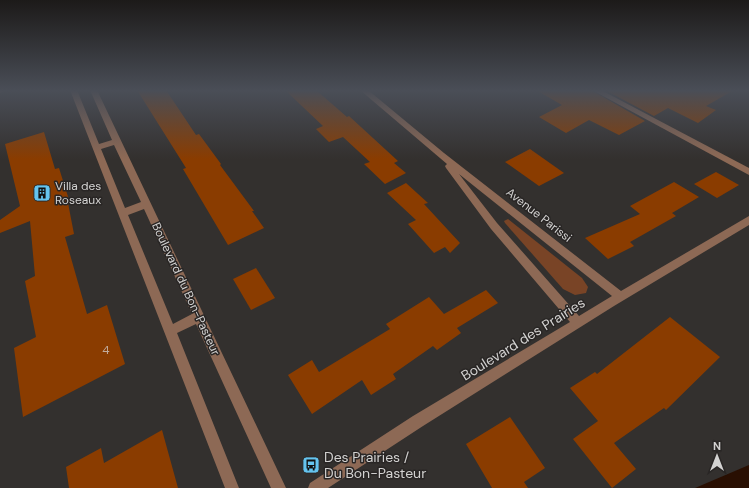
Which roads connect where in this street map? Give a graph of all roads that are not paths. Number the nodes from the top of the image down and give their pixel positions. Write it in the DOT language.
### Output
graph roads {
  1 [pos="82,113"];
  2 [pos="104,113"];
  3 [pos="390,113"];
  4 [pos="638,113"];
  5 [pos="117,141"];
  6 [pos="96,148"];
  7 [pos="441,155"];
  8 [pos="749,172"];
  9 [pos="146,204"];
  10 [pos="123,213"];
  11 [pos="749,220"];
  12 [pos="620,297"];
  13 [pos="198,317"];
  14 [pos="578,323"];
  15 [pos="170,331"];
  16 [pos="232,488"];
  17 [pos="279,488"];
  18 [pos="315,488"];
  1 -- 6 [label="street"];
  2 -- 5 [label="street, Boulevard du Bon-Pasteur"];
  3 -- 7 [label="street, Avenue Parissi"];
  4 -- 8 [label="street"];
  5 -- 6 [label="street"];
  5 -- 9 [label="street, Boulevard du Bon-Pasteur"];
  6 -- 10 [label="street"];
  7 -- 12 [label="street, Avenue Parissi"];
  7 -- 14 [label="street, Avenue Parissi"];
  9 -- 10 [label="street"];
  9 -- 13 [label="street, Boulevard du Bon-Pasteur"];
  10 -- 15 [label="street"];
  11 -- 12 [label="street, Boulevard des Prairies"];
  12 -- 14 [label="street, Boulevard des Prairies"];
  13 -- 15 [label="street"];
  13 -- 17 [label="street, Boulevard du Bon-Pasteur"];
  14 -- 18 [label="street, Boulevard des Prairies"];
  15 -- 16 [label="street"];
}
